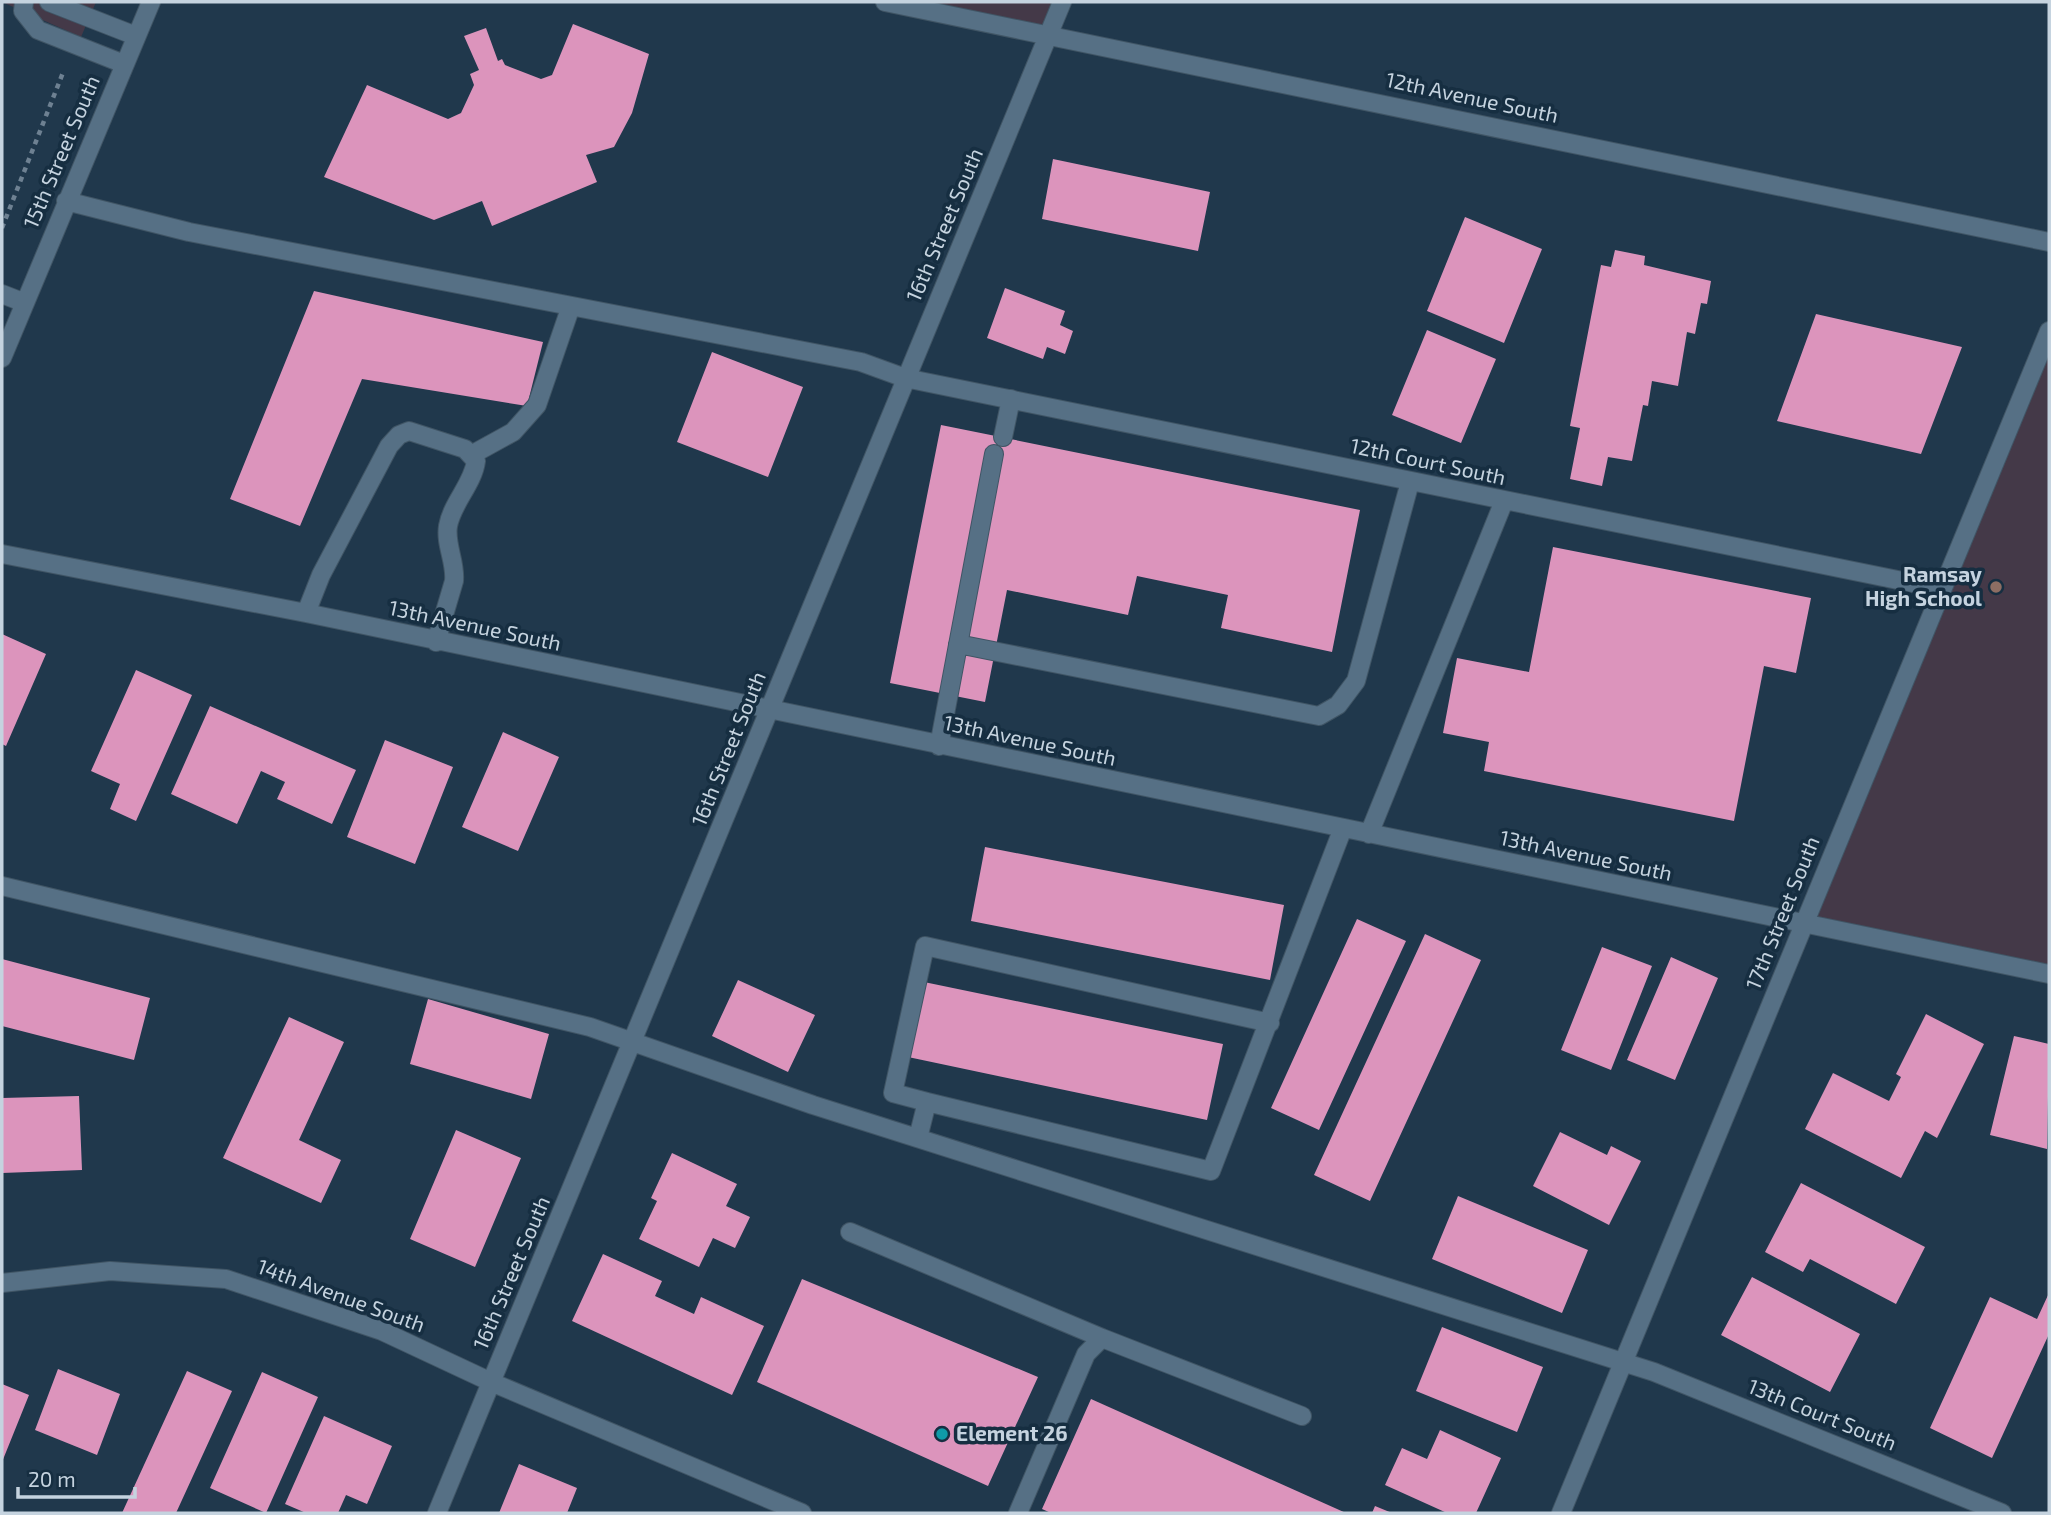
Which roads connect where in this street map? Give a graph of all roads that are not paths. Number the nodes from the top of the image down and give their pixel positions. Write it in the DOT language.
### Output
graph roads {
  1 [pos="24,2"];
  2 [pos="49,2"];
  3 [pos="150,2"];
  4 [pos="885,2"];
  5 [pos="1062,2"];
  6 [pos="1050,33"];
  7 [pos="136,36"];
  8 [pos="124,64"];
  9 [pos="66,201"];
  10 [pos="2049,242"];
  11 [pos="2,294"];
  12 [pos="24,303"];
  13 [pos="571,306"];
  14 [pos="2049,331"];
  15 [pos="2,358"];
  16 [pos="905,377"];
  17 [pos="1011,399"];
  18 [pos="1003,437"];
  19 [pos="473,454"];
  20 [pos="994,454"];
  21 [pos="1410,482"];
  22 [pos="1504,501"];
  23 [pos="2,554"];
  24 [pos="1942,589"];
  25 [pos="306,613"];
  26 [pos="436,642"];
  27 [pos="958,644"];
  28 [pos="770,711"];
  29 [pos="939,746"];
  30 [pos="1343,828"];
  31 [pos="1369,834"];
  32 [pos="2,886"];
  33 [pos="1802,925"];
  34 [pos="2049,974"];
  35 [pos="1270,1023"];
  36 [pos="632,1043"];
  37 [pos="927,1102"];
  38 [pos="918,1138"];
  39 [pos="850,1232"];
  40 [pos="2,1283"];
  41 [pos="1102,1338"];
  42 [pos="1623,1361"];
  43 [pos="491,1382"];
  44 [pos="1302,1416"];
  45 [pos="437,1513"];
  46 [pos="802,1513"];
  47 [pos="1018,1513"];
  48 [pos="1561,1513"];
  49 [pos="2002,1513"];
  1 -- 8 [label="street"];
  2 -- 7 [label="street"];
  3 -- 7 [label="street, 15th Street South"];
  4 -- 6 [label="street, 12th Avenue South"];
  5 -- 6 [label="street, 16th Street South"];
  6 -- 10 [label="street, 12th Avenue South"];
  6 -- 16 [label="street, 16th Street South"];
  7 -- 8 [label="street, 15th Street South"];
  8 -- 9 [label="street, 15th Street South"];
  9 -- 12 [label="street, 15th Street South"];
  9 -- 13 [label="street, 12th Court South"];
  11 -- 12 [label="street"];
  12 -- 15 [label="street, 15th Street South"];
  13 -- 16 [label="street, 12th Court South"];
  13 -- 19 [label="street"];
  14 -- 24 [label="street, 17th Street South"];
  16 -- 17 [label="street, 12th Court South"];
  16 -- 28 [label="street, 16th Street South"];
  17 -- 18 [label="street"];
  17 -- 21 [label="street, 12th Court South"];
  19 -- 25 [label="street"];
  19 -- 26 [label="street"];
  20 -- 27 [label="street"];
  21 -- 22 [label="street, 12th Court South"];
  21 -- 27 [label="street"];
  22 -- 24 [label="street, 12th Court South"];
  22 -- 31 [label="street"];
  23 -- 25 [label="street, 13th Avenue South"];
  24 -- 33 [label="street, 17th Street South"];
  25 -- 26 [label="street, 13th Avenue South"];
  26 -- 28 [label="street, 13th Avenue South"];
  27 -- 29 [label="street"];
  28 -- 29 [label="street, 13th Avenue South"];
  28 -- 36 [label="street, 16th Street South"];
  29 -- 30 [label="street, 13th Avenue South"];
  30 -- 31 [label="street, 13th Avenue South"];
  30 -- 35 [label="street"];
  31 -- 33 [label="street, 13th Avenue South"];
  32 -- 36 [label="street, 13th Court South"];
  33 -- 34 [label="street, 13th Avenue South"];
  33 -- 42 [label="street, 17th Street South"];
  35 -- 37 [label="street"];
  35 -- 37 [label="street"];
  36 -- 38 [label="street, 13th Court South"];
  36 -- 43 [label="street, 16th Street South"];
  37 -- 38 [label="street"];
  38 -- 42 [label="street, 13th Court South"];
  39 -- 41 [label="street"];
  40 -- 43 [label="street, 14th Avenue South"];
  41 -- 44 [label="street"];
  41 -- 47 [label="street"];
  42 -- 48 [label="street, 17th Street South"];
  42 -- 49 [label="street, 13th Court South"];
  43 -- 45 [label="street, 16th Street South"];
  43 -- 46 [label="street, 14th Avenue South"];
}
